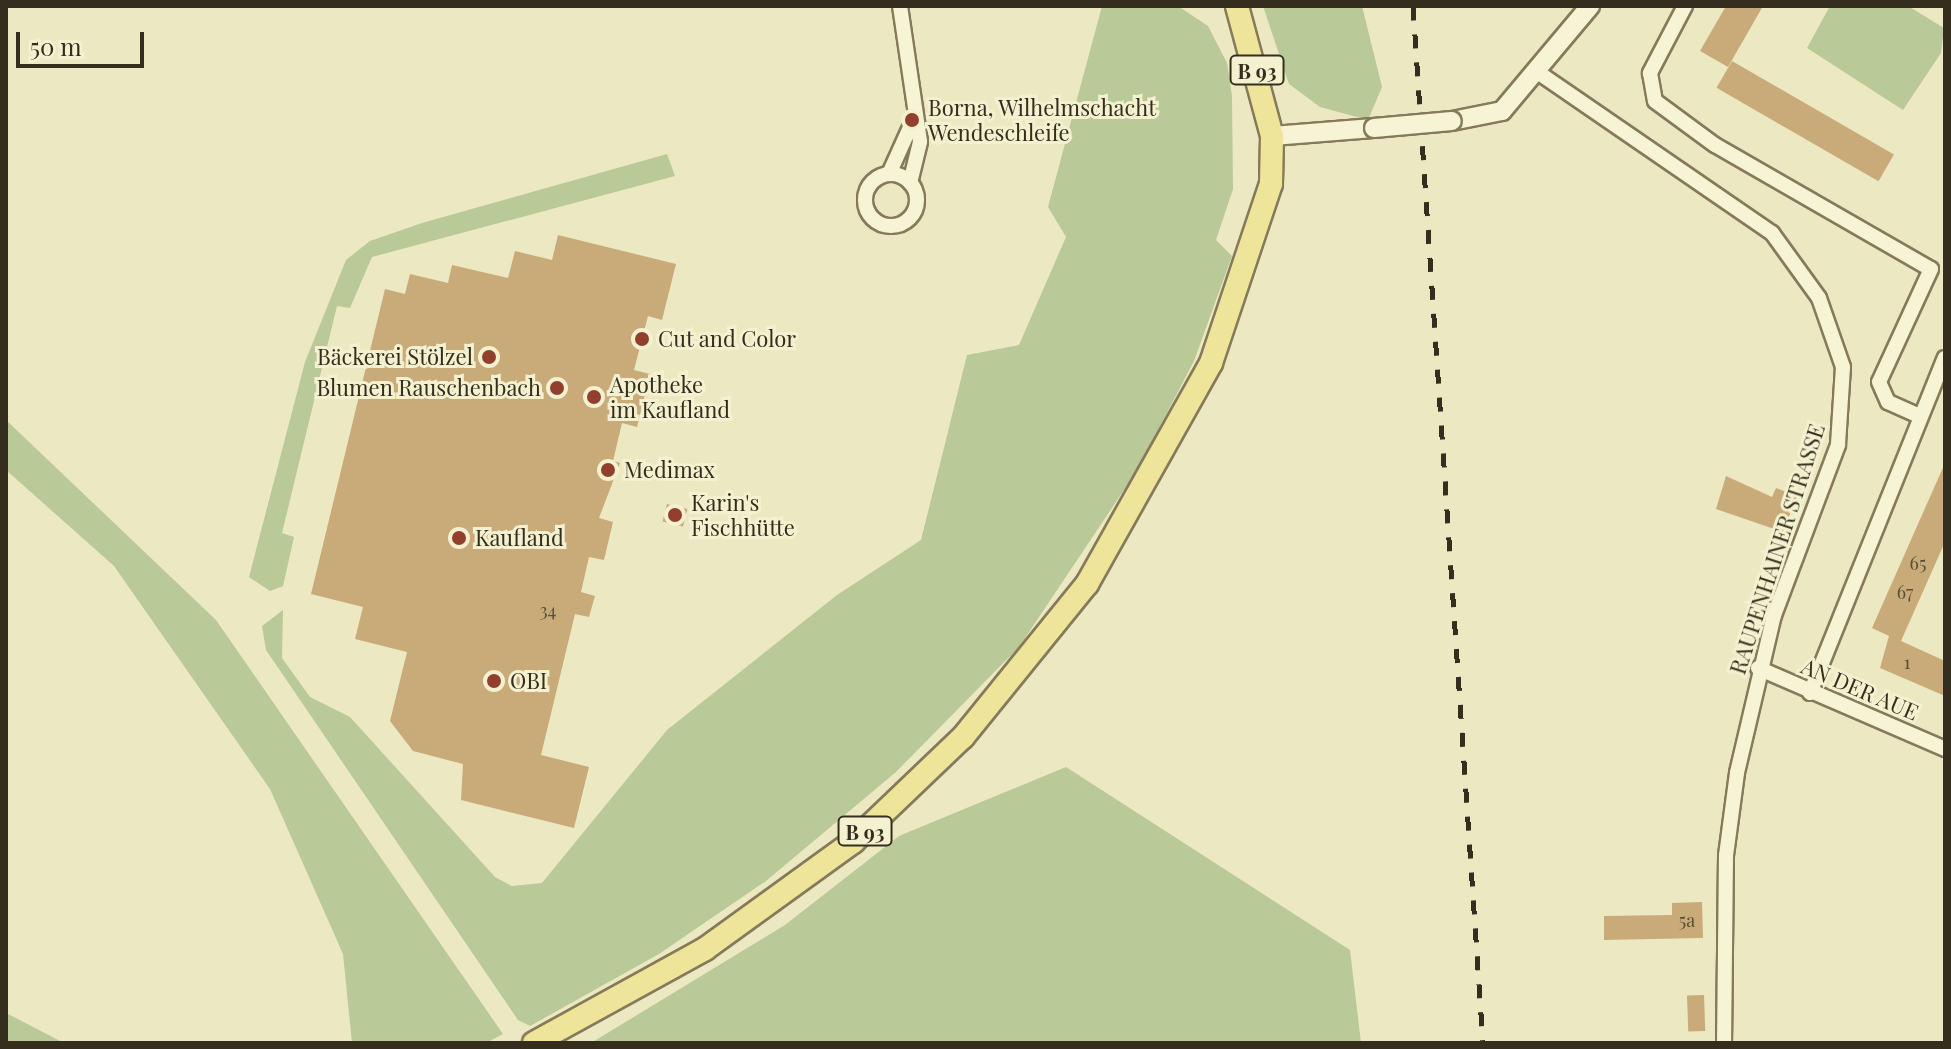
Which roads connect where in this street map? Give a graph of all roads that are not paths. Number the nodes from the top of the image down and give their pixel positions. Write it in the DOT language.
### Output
graph roads {
  1 [pos="900,6"];
  2 [pos="1237,6"];
  3 [pos="1590,6"];
  4 [pos="1685,6"];
  5 [pos="1539,73"];
  6 [pos="912,123"];
  7 [pos="1272,136"];
  8 [pos="889,174"];
  9 [pos="910,183"];
  10 [pos="1945,358"];
  11 [pos="1920,416"];
  12 [pos="1758,668"];
  13 [pos="1810,693"];
  14 [pos="1945,749"];
  15 [pos="1724,1039"];
  16 [pos="534,1043"];
  1 -- 6 [label="street"];
  2 -- 7 [label="main road, B 93"];
  3 -- 5 [label="street"];
  4 -- 11 [label="street"];
  5 -- 7 [label="street, bridge"];
  5 -- 12 [label="street, RAUPENHAINER STRASSE"];
  6 -- 8 [label="street"];
  6 -- 9 [label="street"];
  7 -- 16 [label="main road, B 93"];
  8 -- 9 [label="street"];
  8 -- 9 [label="street"];
  10 -- 11 [label="street"];
  11 -- 13 [label="street"];
  12 -- 13 [label="street, AN DER AUE"];
  12 -- 15 [label="street, RAUPENHAINER STRASSE"];
  13 -- 14 [label="street, AN DER AUE"];
}
